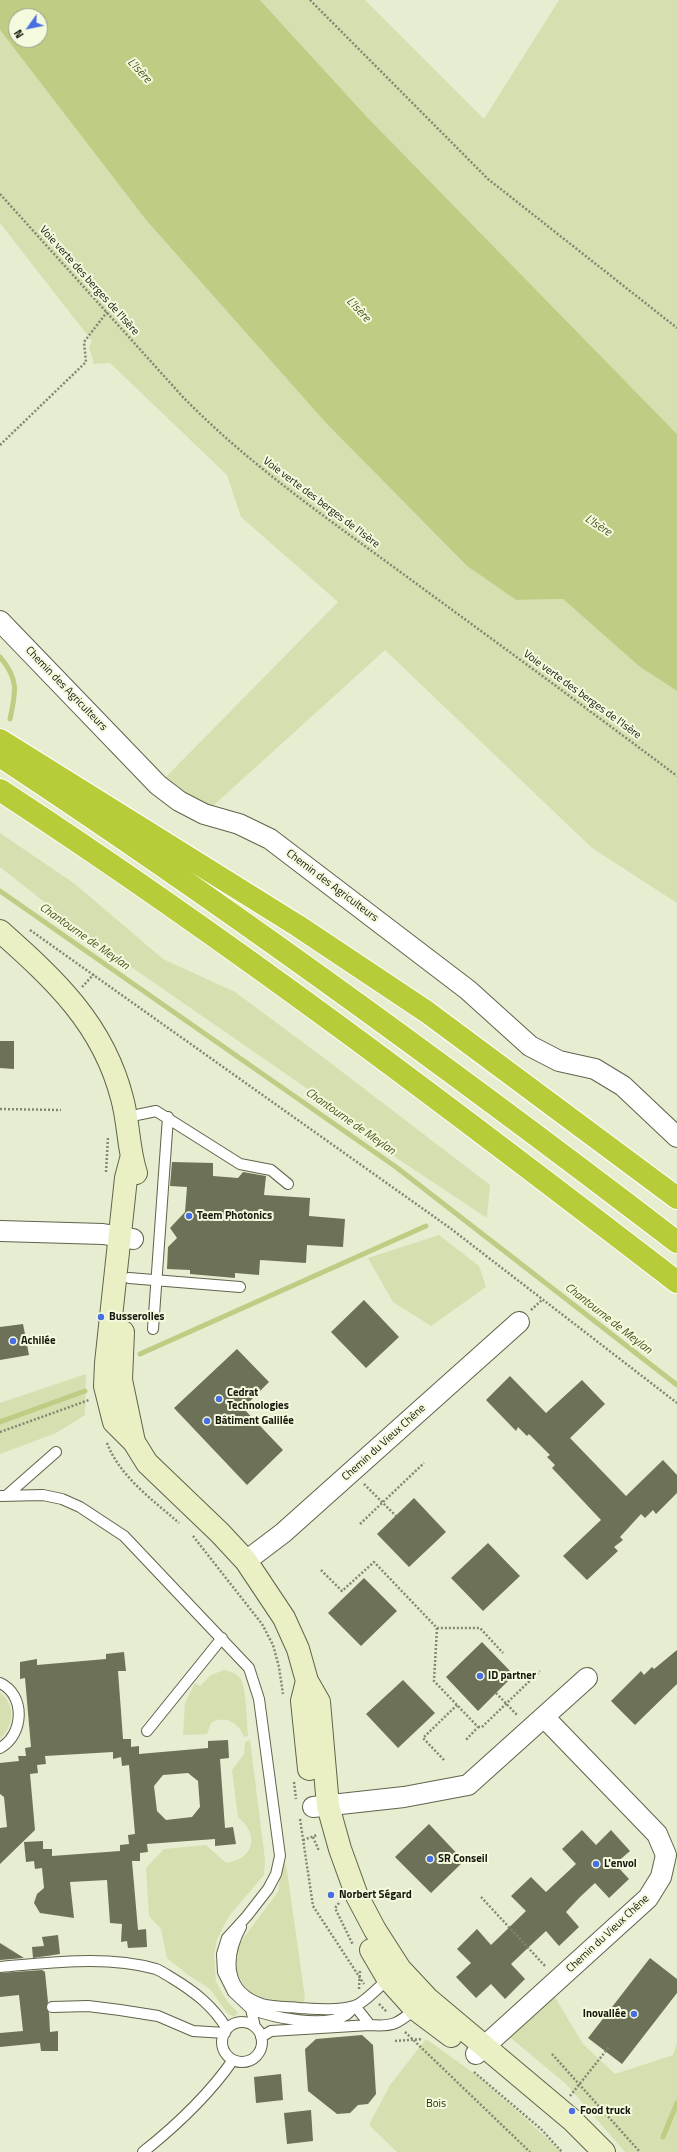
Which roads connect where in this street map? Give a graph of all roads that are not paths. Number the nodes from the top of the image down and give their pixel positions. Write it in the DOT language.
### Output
graph roads {
  1 [pos="0,621"];
  2 [pos="0,740"];
  3 [pos="0,756"];
  4 [pos="0,790"];
  5 [pos="0,931"];
  6 [pos="168,1117"];
  7 [pos="127,1118"];
  8 [pos="677,1137"];
  9 [pos="288,1184"];
  10 [pos="677,1198"];
  11 [pos="0,1231"];
  12 [pos="126,1238"];
  13 [pos="677,1242"];
  14 [pos="129,1278"];
  15 [pos="157,1279"];
  16 [pos="677,1282"];
  17 [pos="240,1287"];
  18 [pos="519,1322"];
  19 [pos="153,1329"];
  20 [pos="134,1442"];
  21 [pos="56,1452"];
  22 [pos="3,1496"];
  23 [pos="246,1561"];
  24 [pos="222,1638"];
  25 [pos="587,1678"];
  26 [pos="0,1683"];
  27 [pos="537,1723"];
  28 [pos="147,1731"];
  29 [pos="0,1748"];
  30 [pos="320,1807"];
  31 [pos="247,1916"];
  32 [pos="0,1967"];
  33 [pos="394,1974"];
  34 [pos="422,2004"];
  35 [pos="355,2006"];
  36 [pos="52,2007"];
  37 [pos="251,2009"];
  38 [pos="370,2025"];
  39 [pos="255,2027"];
  40 [pos="226,2031"];
  41 [pos="262,2037"];
  42 [pos="477,2056"];
  43 [pos="232,2060"];
  44 [pos="143,2152"];
  45 [pos="584,2152"];
  46 [pos="604,2152"];
  1 -- 8 [label="street, Chemin des Agriculteurs"];
  2 -- 10 [label="highway"];
  3 -- 13 [label="highway"];
  4 -- 16 [label="highway"];
  5 -- 7 [label="main road"];
  6 -- 7 [label="lane"];
  6 -- 9 [label="lane"];
  6 -- 15 [label="lane"];
  7 -- 12 [label="main road"];
  11 -- 12 [label="street"];
  12 -- 14 [label="main road"];
  12 -- 20 [label="main road"];
  14 -- 15 [label="lane"];
  14 -- 20 [label="main road"];
  15 -- 17 [label="lane"];
  15 -- 19 [label="lane"];
  18 -- 23 [label="street, Chemin du Vieux Chêne"];
  20 -- 23 [label="main road"];
  21 -- 22 [label="lane"];
  22 -- 24 [label="lane"];
  23 -- 30 [label="main road"];
  24 -- 28 [label="lane"];
  24 -- 31 [label="lane"];
  25 -- 27 [label="street"];
  26 -- 29 [label="lane"];
  27 -- 30 [label="street"];
  27 -- 42 [label="street, Chemin du Vieux Chêne"];
  30 -- 33 [label="main road"];
  31 -- 35 [label="lane"];
  31 -- 37 [label="lane"];
  32 -- 40 [label="lane"];
  33 -- 34 [label="main road"];
  33 -- 35 [label="lane"];
  34 -- 38 [label="lane"];
  34 -- 42 [label="main road"];
  35 -- 37 [label="lane"];
  35 -- 38 [label="lane"];
  36 -- 40 [label="lane"];
  37 -- 39 [label="lane"];
  38 -- 41 [label="lane"];
  39 -- 40 [label="lane"];
  39 -- 41 [label="lane"];
  40 -- 43 [label="lane"];
  41 -- 43 [label="lane"];
  42 -- 45 [label="main road"];
  42 -- 46 [label="main road"];
  43 -- 44 [label="lane"];
}
